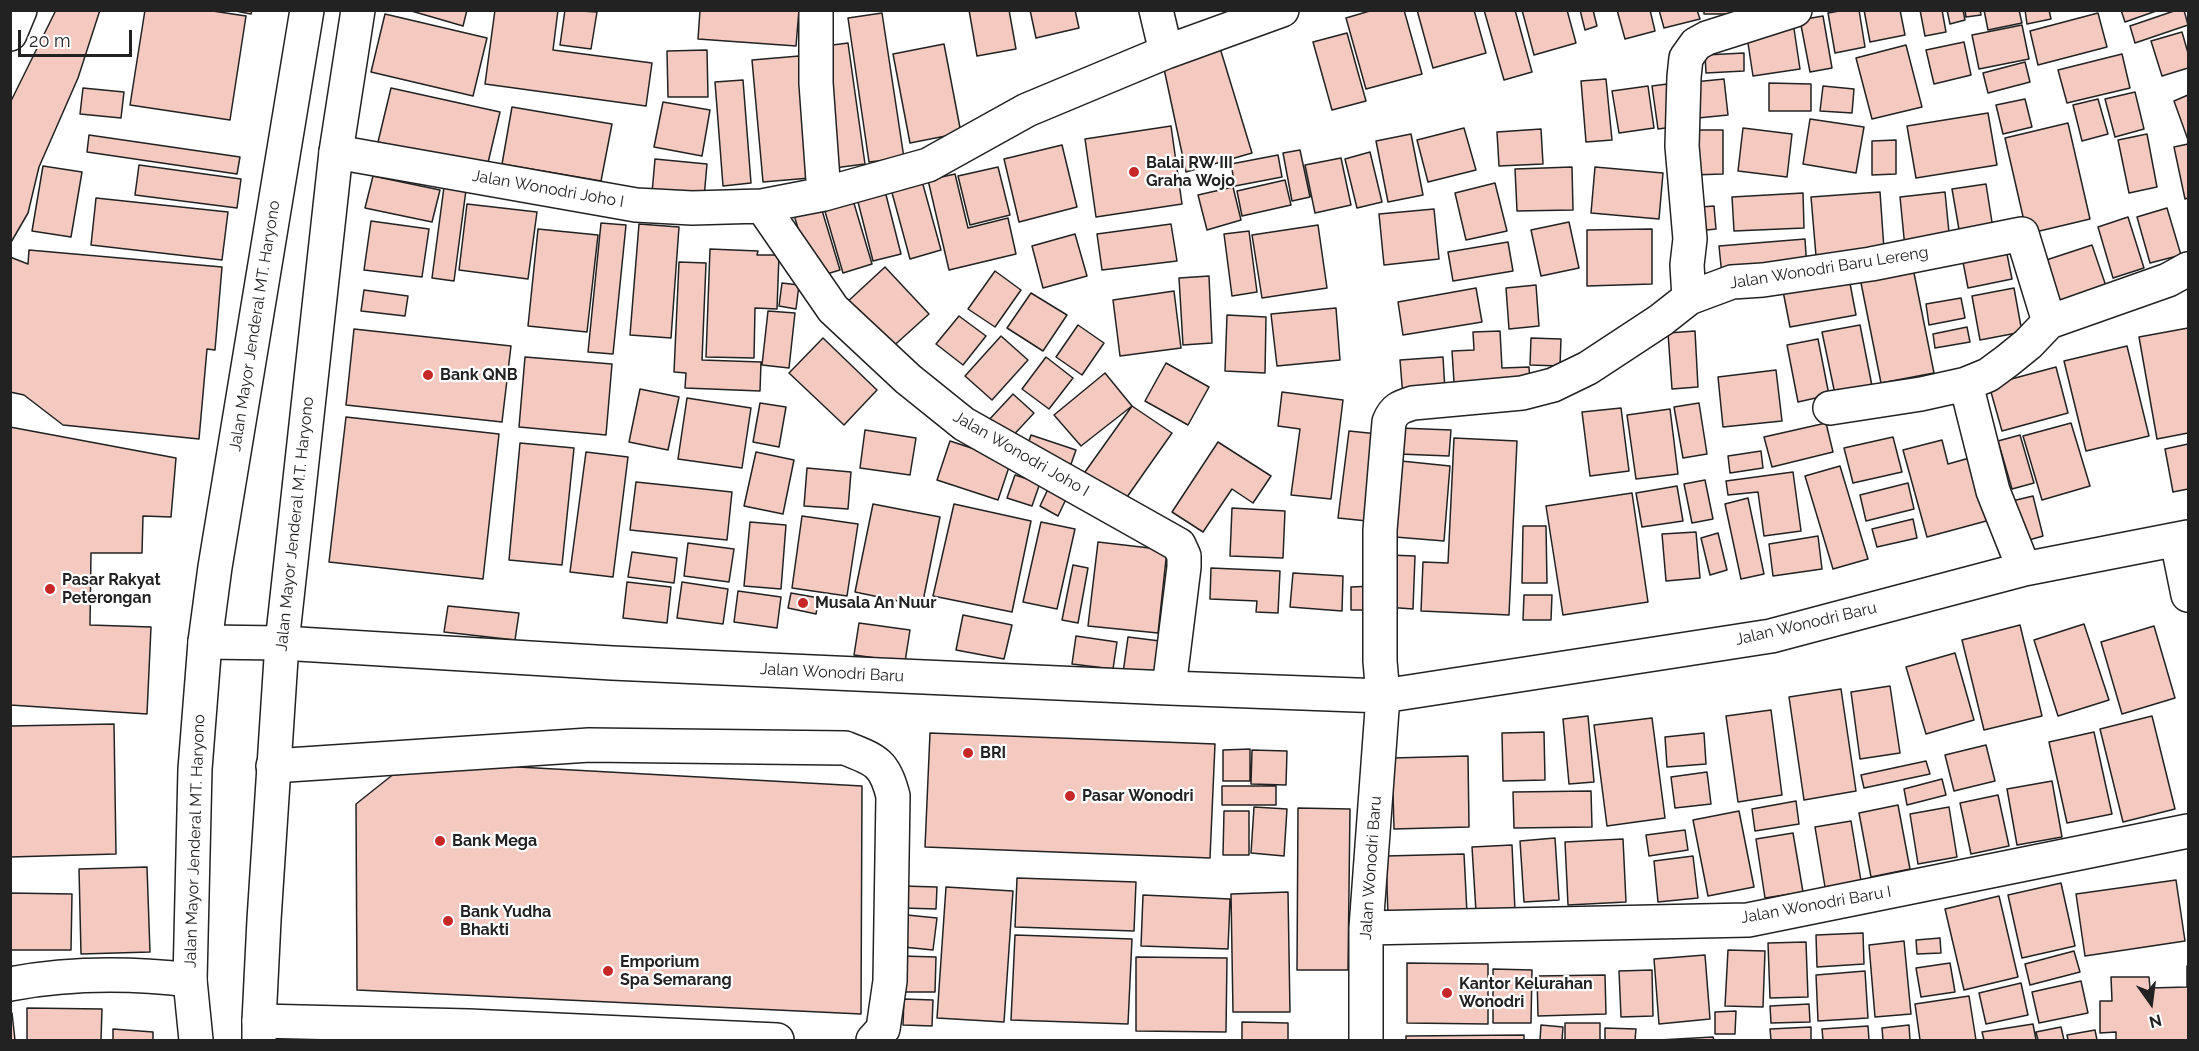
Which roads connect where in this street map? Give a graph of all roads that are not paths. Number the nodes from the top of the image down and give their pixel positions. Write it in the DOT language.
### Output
graph roads {
  1 [pos="20,10"];
  2 [pos="308,10"];
  3 [pos="357,10"];
  4 [pos="816,10"];
  5 [pos="1156,10"];
  6 [pos="1282,10"];
  7 [pos="1795,10"];
  8 [pos="10,34"];
  9 [pos="1166,52"];
  10 [pos="336,152"];
  11 [pos="824,194"];
  12 [pos="762,206"];
  13 [pos="2188,269"];
  14 [pos="1689,298"];
  15 [pos="2049,322"];
  16 [pos="1966,384"];
  17 [pos="1830,408"];
  18 [pos="2183,539"];
  19 [pos="2024,569"];
  20 [pos="2188,595"];
  21 [pos="205,642"];
  22 [pos="282,643"];
  23 [pos="1169,688"];
  24 [pos="1383,696"];
  25 [pos="273,766"];
  26 [pos="2188,831"];
  27 [pos="1366,928"];
  28 [pos="190,980"];
  29 [pos="10,984"];
  30 [pos="259,1031"];
  31 [pos="196,1041"];
  32 [pos="777,1041"];
  33 [pos="873,1041"];
  34 [pos="1366,1041"];
  1 -- 8 [label="main road"];
  2 -- 21 [label="main road, Jalan Mayor Jenderal MT. Haryono"];
  3 -- 10 [label="main road, Jalan Mayor Jenderal M.T. Haryono"];
  4 -- 11 [label="main road"];
  5 -- 9 [label="main road"];
  6 -- 9 [label="main road, Jalan Wonodri Joho I"];
  7 -- 14 [label="main road"];
  9 -- 11 [label="main road, Jalan Wonodri Joho I"];
  10 -- 12 [label="main road, Jalan Wonodri Joho I"];
  10 -- 22 [label="main road, Jalan Mayor Jenderal M.T. Haryono"];
  11 -- 12 [label="main road, Jalan Wonodri Joho I"];
  12 -- 23 [label="main road, Jalan Wonodri Joho I"];
  13 -- 15 [label="main road"];
  14 -- 15 [label="main road, Jalan Wonodri Baru Lereng"];
  14 -- 24 [label="main road, Jalan Wonodri Baru Lereng"];
  15 -- 16 [label="main road"];
  16 -- 17 [label="main road"];
  16 -- 19 [label="main road"];
  18 -- 19 [label="main road, Jalan Wonodri Baru"];
  18 -- 20 [label="main road"];
  19 -- 24 [label="main road, Jalan Wonodri Baru"];
  21 -- 22 [label="main road"];
  21 -- 28 [label="main road, Jalan Mayor Jenderal MT. Haryono"];
  22 -- 23 [label="main road, Jalan Wonodri Baru"];
  22 -- 25 [label="main road, Jalan Mayor Jenderal M.T. Haryono"];
  23 -- 24 [label="main road, Jalan Wonodri Baru"];
  24 -- 27 [label="main road, Jalan Wonodri Baru"];
  25 -- 30 [label="main road, Jalan Mayor Jenderal M.T. Haryono"];
  25 -- 33 [label="main road"];
  26 -- 27 [label="main road, Jalan Wonodri Baru I"];
  27 -- 34 [label="main road, Jalan Wonodri Baru"];
  28 -- 29 [label="main road"];
  28 -- 31 [label="main road, Jalan Mayor Jenderal MT. Haryono"];
  30 -- 32 [label="main road"];
}
